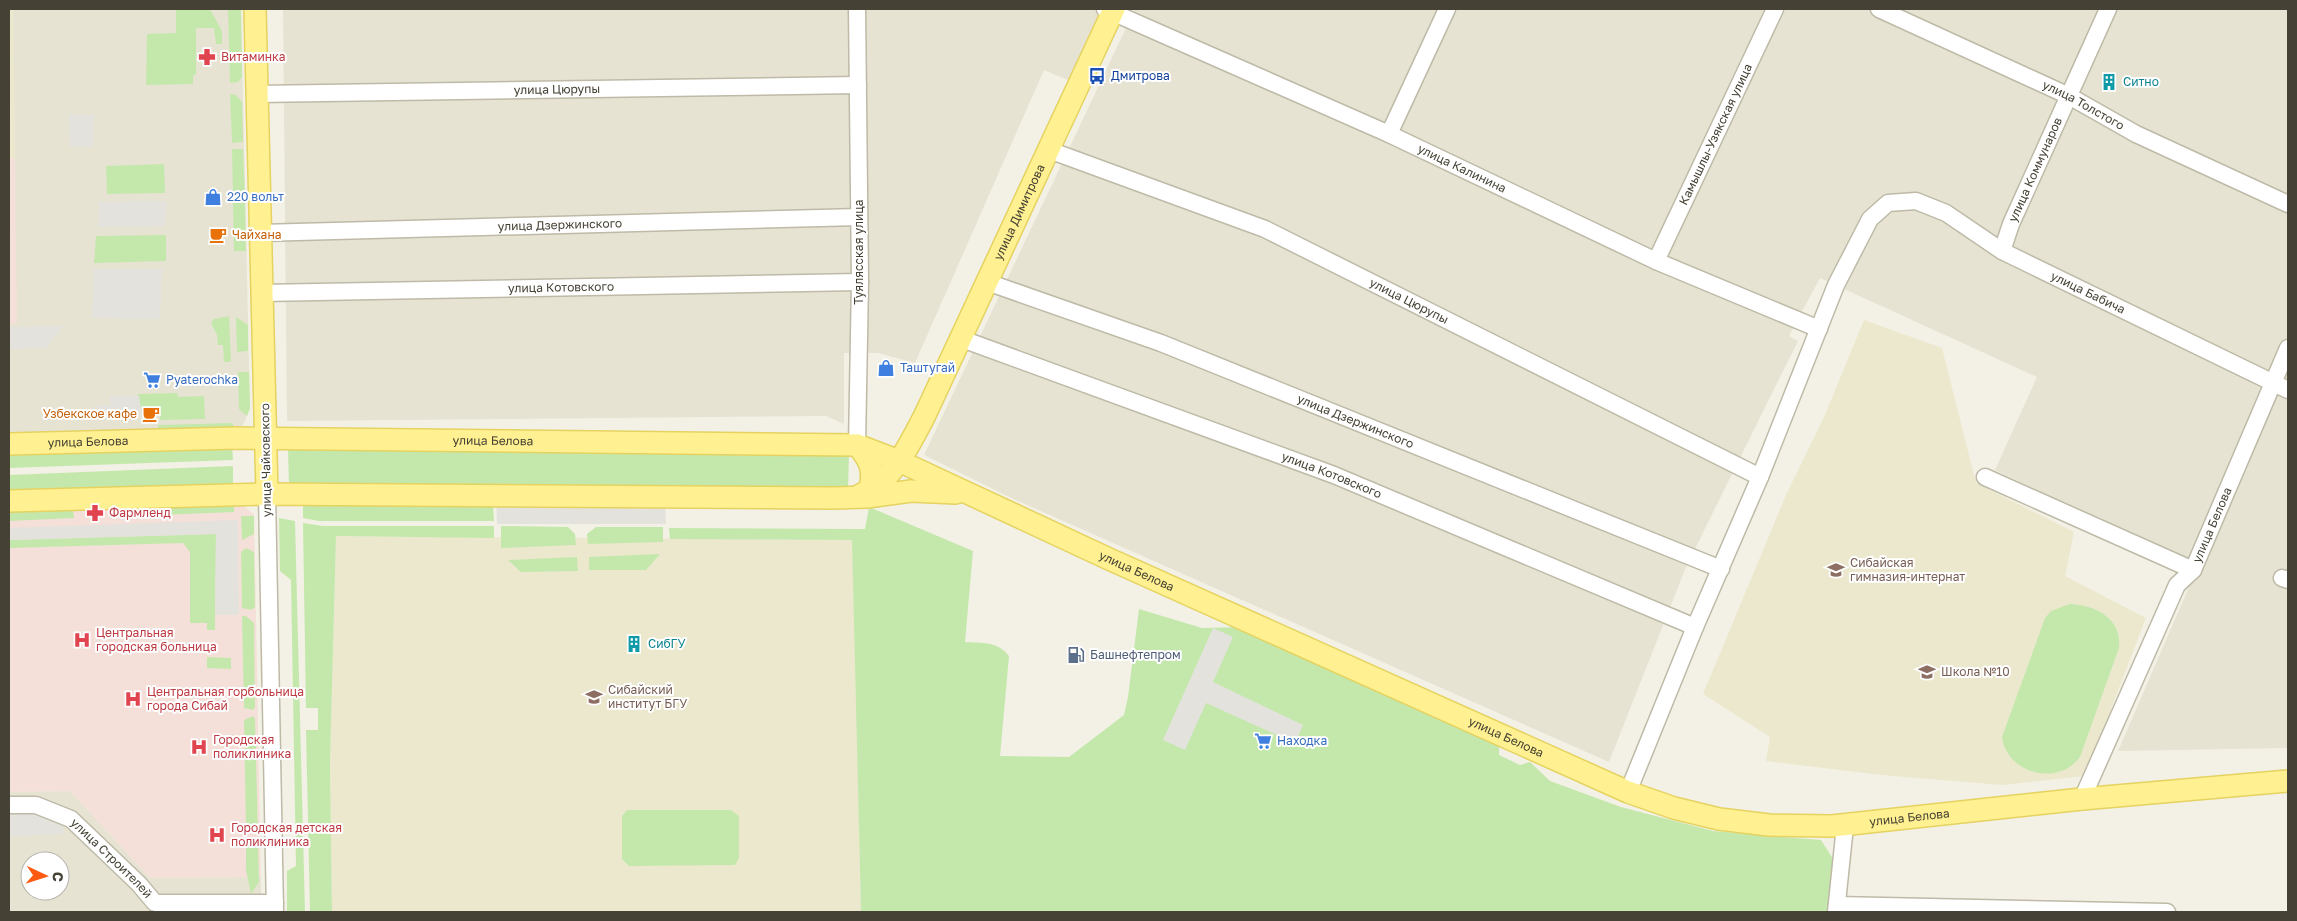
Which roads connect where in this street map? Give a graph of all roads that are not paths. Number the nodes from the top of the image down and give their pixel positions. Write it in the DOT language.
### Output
graph roads {
  1 [pos="255,9"];
  2 [pos="857,9"];
  3 [pos="1447,9"];
  4 [pos="1775,9"];
  5 [pos="1879,9"];
  6 [pos="2108,9"];
  7 [pos="1111,10"];
  8 [pos="858,85"];
  9 [pos="257,94"];
  10 [pos="2069,96"];
  11 [pos="1389,134"];
  12 [pos="1049,150"];
  13 [pos="2288,204"];
  14 [pos="859,217"];
  15 [pos="260,233"];
  16 [pos="2002,251"];
  17 [pos="1656,261"];
  18 [pos="860,282"];
  19 [pos="987,282"];
  20 [pos="262,292"];
  21 [pos="1819,329"];
  22 [pos="962,339"];
  23 [pos="2288,348"];
  24 [pos="2281,386"];
  25 [pos="924,417"];
  26 [pos="266,439"];
  27 [pos="9,444"];
  28 [pos="856,445"];
  29 [pos="899,461"];
  30 [pos="1760,477"];
  31 [pos="1985,477"];
  32 [pos="267,494"];
  33 [pos="863,494"];
  34 [pos="966,494"];
  35 [pos="9,501"];
  36 [pos="1721,569"];
  37 [pos="2193,570"];
  38 [pos="1695,627"];
  39 [pos="2288,781"];
  40 [pos="1628,792"];
  41 [pos="2082,799"];
  42 [pos="9,805"];
  43 [pos="1845,826"];
  44 [pos="275,907"];
  45 [pos="1837,908"];
  46 [pos="2167,912"];
  1 -- 9 [label="main road, улица Чайковского"];
  2 -- 8 [label="street, Туялясская улица"];
  3 -- 11 [label="street"];
  4 -- 17 [label="street, Камышлы-Узякская улица"];
  5 -- 10 [label="street, улица Толстого"];
  6 -- 10 [label="street, улица Коммунаров"];
  7 -- 11 [label="street, улица Калинина"];
  7 -- 12 [label="main road, улица Димитрова"];
  8 -- 9 [label="street, улица Цюрупы"];
  8 -- 14 [label="street, Туялясская улица"];
  9 -- 15 [label="main road, улица Чайковского"];
  10 -- 13 [label="street, улица Толстого"];
  10 -- 16 [label="street, улица Коммунаров"];
  11 -- 17 [label="street, улица Калинина"];
  12 -- 19 [label="main road, улица Димитрова"];
  12 -- 30 [label="street, улица Цюрупы"];
  14 -- 15 [label="street, улица Дзержинского"];
  14 -- 18 [label="street, Туялясская улица"];
  15 -- 20 [label="main road, улица Чайковского"];
  16 -- 21 [label="street, улица Бабича"];
  16 -- 24 [label="street, улица Бабича"];
  17 -- 21 [label="street, улица Калинина"];
  18 -- 20 [label="street, улица Котовского"];
  18 -- 28 [label="street, Туялясская улица"];
  19 -- 22 [label="main road, улица Димитрова"];
  19 -- 36 [label="street, улица Дзержинского"];
  20 -- 26 [label="main road, улица Чайковского"];
  21 -- 30 [label="street"];
  22 -- 25 [label="main road, улица Димитрова"];
  22 -- 38 [label="street, улица Котовского"];
  23 -- 24 [label="street, улица Белова"];
  24 -- 37 [label="street, улица Белова"];
  25 -- 28 [label="main road"];
  25 -- 29 [label="main road, улица Димитрова"];
  26 -- 27 [label="main road, улица Белова"];
  26 -- 28 [label="main road, улица Белова"];
  26 -- 32 [label="main road, улица Чайковского"];
  28 -- 29 [label="main road, улица Белова"];
  28 -- 33 [label="main road"];
  29 -- 33 [label="main road, улица Димитрова"];
  29 -- 34 [label="main road, улица Белова"];
  30 -- 36 [label="street"];
  31 -- 37 [label="street"];
  32 -- 33 [label="main road, улица Белова"];
  32 -- 35 [label="main road, улица Белова"];
  32 -- 44 [label="street, улица Чайковского"];
  33 -- 34 [label="main road, улица Белова"];
  34 -- 40 [label="main road, улица Белова"];
  36 -- 38 [label="street"];
  37 -- 41 [label="street, улица Белова"];
  38 -- 40 [label="street"];
  39 -- 41 [label="main road, улица Белова"];
  40 -- 43 [label="main road, улица Белова"];
  41 -- 43 [label="main road, улица Белова"];
  42 -- 44 [label="street, улица Строителей"];
  43 -- 45 [label="street"];
  45 -- 46 [label="street"];
}
